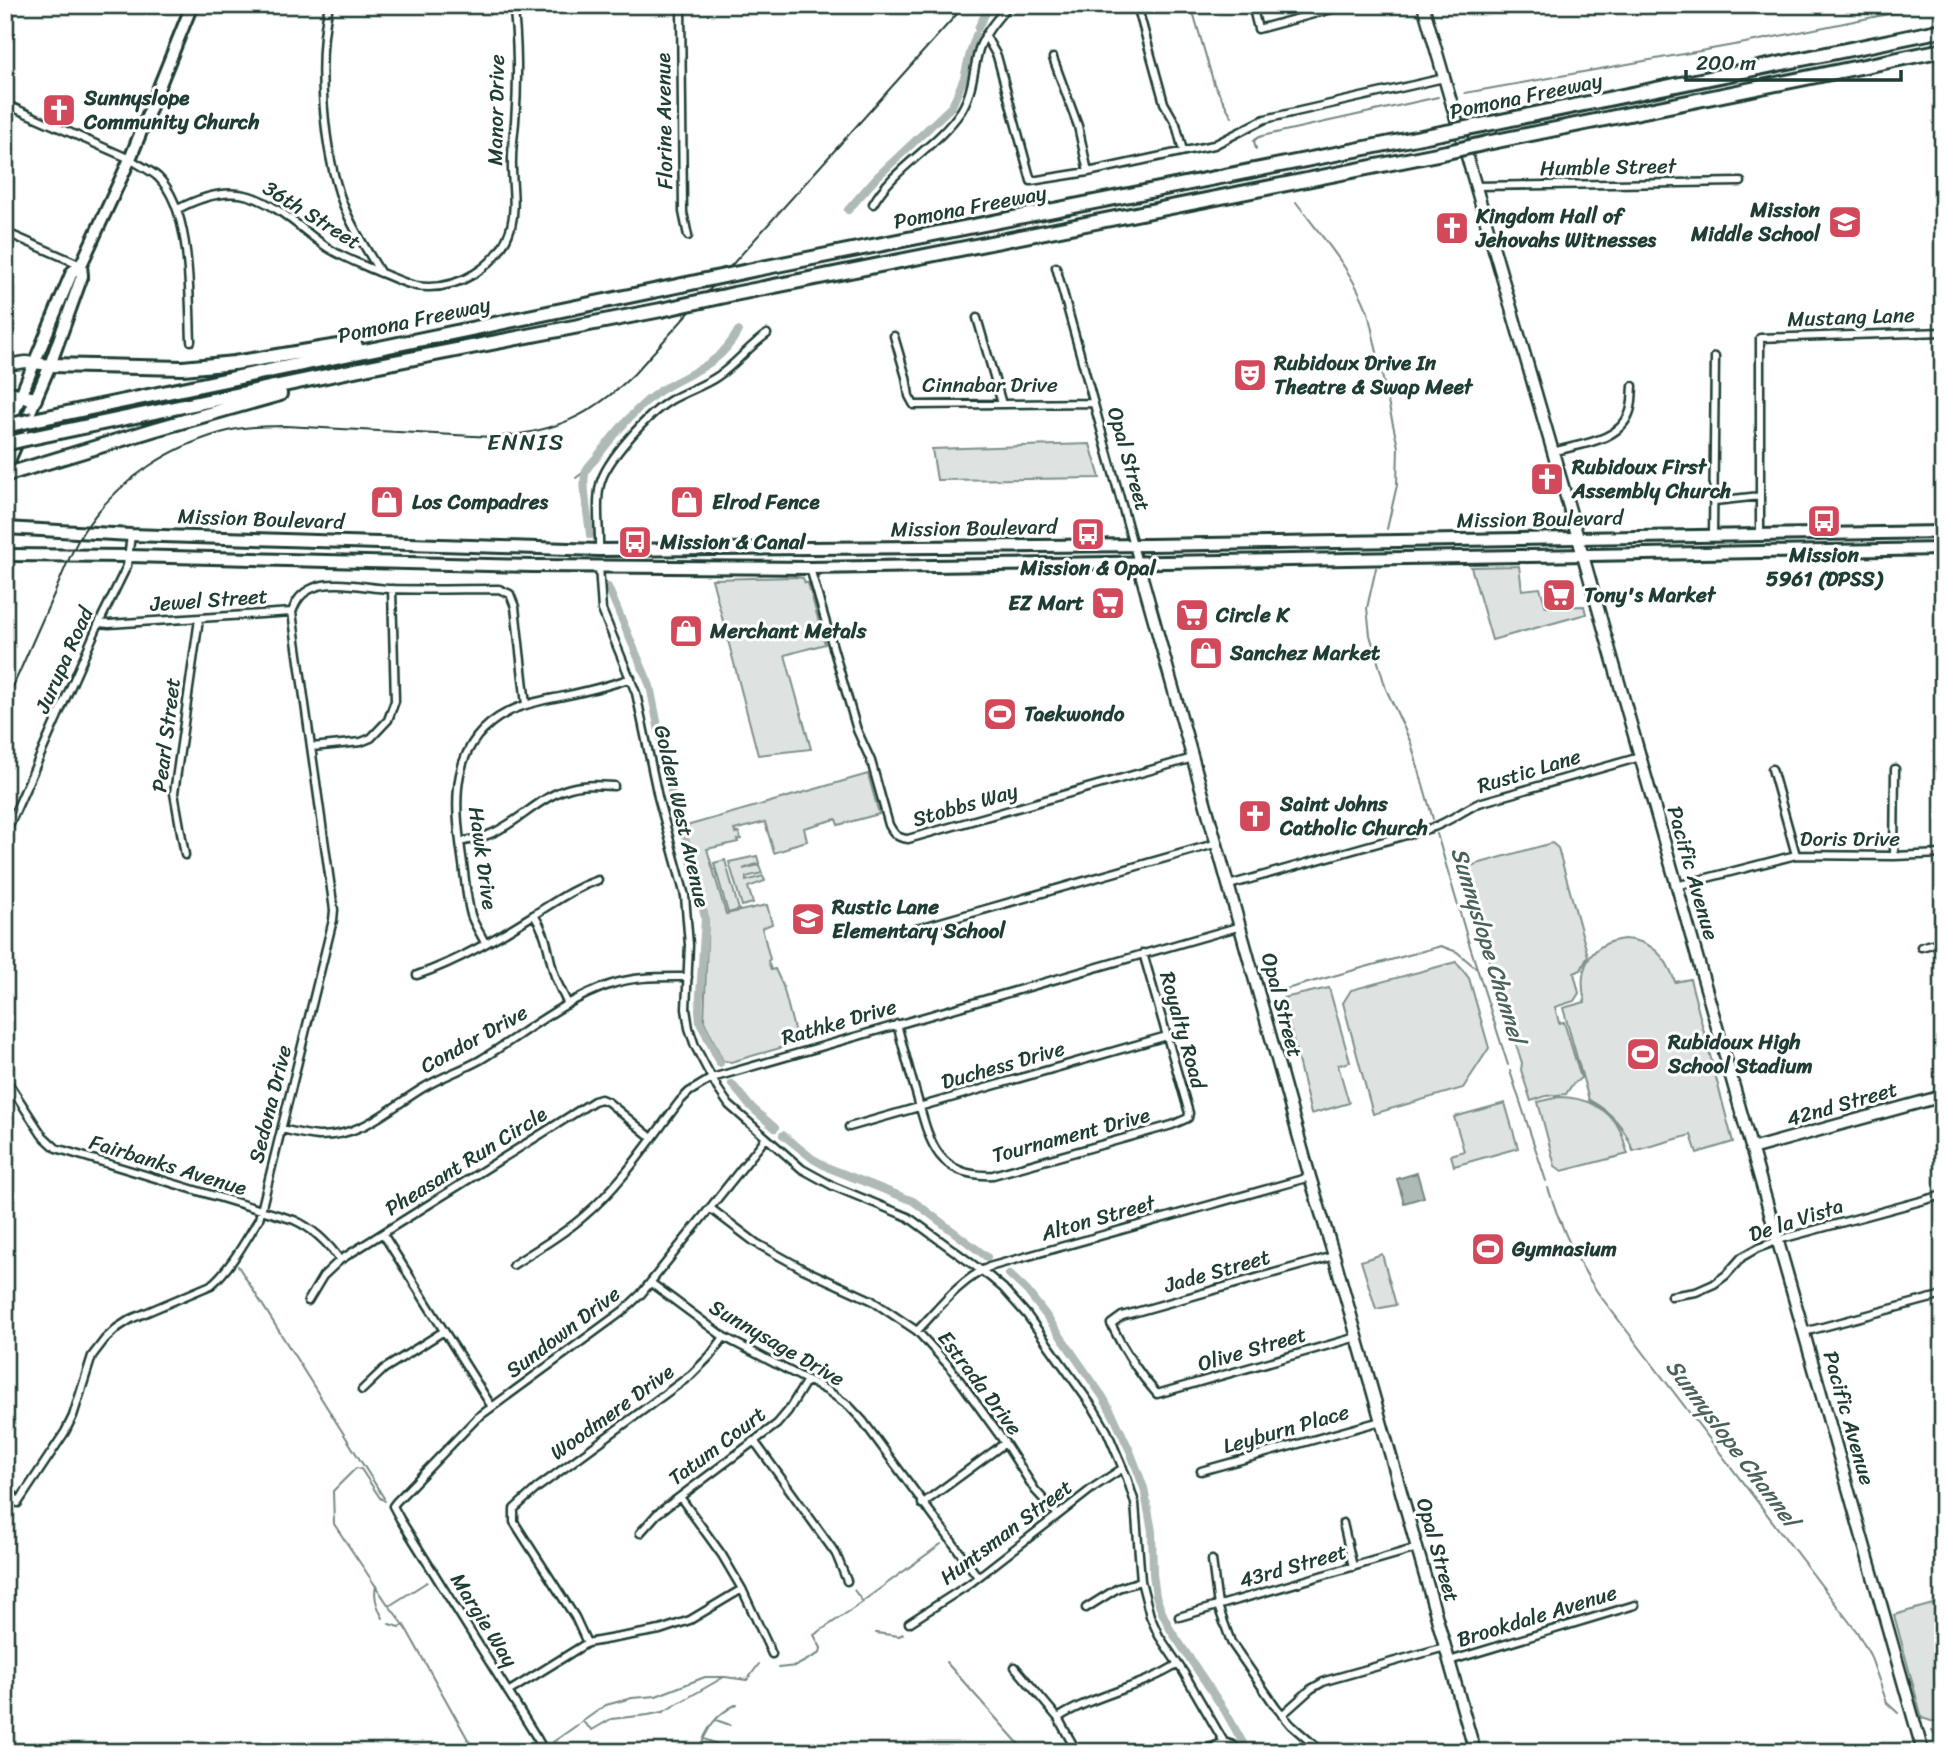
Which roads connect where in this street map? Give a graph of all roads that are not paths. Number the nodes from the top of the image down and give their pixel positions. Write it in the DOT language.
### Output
graph roads {
  1 [pos="192,5"];
  2 [pos="328,5"];
  3 [pos="513,5"];
  4 [pos="681,5"];
  5 [pos="1009,5"];
  6 [pos="1138,5"];
  7 [pos="1252,5"];
  8 [pos="1347,5"];
  9 [pos="1423,5"];
  10 [pos="1943,30"];
  11 [pos="985,35"];
  12 [pos="1943,50"];
  13 [pos="1054,58"];
  14 [pos="1444,78"];
  15 [pos="5,104"];
  16 [pos="1182,152"];
  17 [pos="130,159"];
  18 [pos="1088,172"];
  19 [pos="1741,182"];
  20 [pos="1476,186"];
  21 [pos="873,204"];
  22 [pos="178,209"];
  23 [pos="513,216"];
  24 [pos="5,232"];
  25 [pos="688,236"];
  26 [pos="81,265"];
  27 [pos="1056,267"];
  28 [pos="380,272"];
  29 [pos="977,318"];
  30 [pos="1943,332"];
  31 [pos="767,334"];
  32 [pos="894,336"];
  33 [pos="191,341"];
  34 [pos="377,347"];
  35 [pos="1715,357"];
  36 [pos="35,363"];
  37 [pos="5,365"];
  38 [pos="50,365"];
  39 [pos="374,366"];
  40 [pos="1633,386"];
  41 [pos="5,394"];
  42 [pos="22,396"];
  43 [pos="36,399"];
  44 [pos="1094,403"];
  45 [pos="1002,404"];
  46 [pos="5,429"];
  47 [pos="5,444"];
  48 [pos="1553,452"];
  49 [pos="5,470"];
  50 [pos="5,475"];
  51 [pos="1760,496"];
  52 [pos="1715,501"];
  53 [pos="5,528"];
  54 [pos="1943,532"];
  55 [pos="131,535"];
  56 [pos="1760,535"];
  57 [pos="1713,536"];
  58 [pos="1578,538"];
  59 [pos="1133,545"];
  60 [pos="1943,549"];
  61 [pos="599,550"];
  62 [pos="5,555"];
  63 [pos="1582,555"];
  64 [pos="129,556"];
  65 [pos="1138,563"];
  66 [pos="599,566"];
  67 [pos="810,568"];
  68 [pos="392,589"];
  69 [pos="292,612"];
  70 [pos="199,618"];
  71 [pos="99,623"];
  72 [pos="631,678"];
  73 [pos="526,705"];
  74 [pos="312,747"];
  75 [pos="1640,757"];
  76 [pos="1193,758"];
  77 [pos="1772,769"];
  78 [pos="1895,769"];
  79 [pos="614,786"];
  80 [pos="5,835"];
  81 [pos="460,842"];
  82 [pos="1218,843"];
  83 [pos="1943,854"];
  84 [pos="185,855"];
  85 [pos="1796,855"];
  86 [pos="1894,856"];
  87 [pos="598,880"];
  88 [pos="1229,885"];
  89 [pos="1676,886"];
  90 [pos="534,915"];
  91 [pos="1241,926"];
  92 [pos="902,933"];
  93 [pos="1943,941"];
  94 [pos="485,943"];
  95 [pos="1920,947"];
  96 [pos="1143,953"];
  97 [pos="417,975"];
  98 [pos="688,977"];
  99 [pos="568,1004"];
  100 [pos="897,1024"];
  101 [pos="1167,1036"];
  102 [pos="5,1078"];
  103 [pos="712,1078"];
  104 [pos="1943,1096"];
  105 [pos="920,1107"];
  106 [pos="1188,1118"];
  107 [pos="849,1127"];
  108 [pos="282,1129"];
  109 [pos="652,1138"];
  110 [pos="766,1138"];
  111 [pos="1751,1149"];
  112 [pos="1310,1177"];
  113 [pos="1943,1195"];
  114 [pos="710,1208"];
  115 [pos="262,1211"];
  116 [pos="383,1234"];
  117 [pos="1778,1241"];
  118 [pos="1334,1256"];
  119 [pos="340,1260"];
  120 [pos="513,1265"];
  121 [pos="981,1271"];
  122 [pos="651,1283"];
  123 [pos="1943,1295"];
  124 [pos="1671,1296"];
  125 [pos="308,1301"];
  126 [pos="444,1331"];
  127 [pos="917,1331"];
  128 [pos="1804,1332"];
  129 [pos="724,1337"];
  130 [pos="1357,1337"];
  131 [pos="807,1380"];
  132 [pos="362,1390"];
  133 [pos="1157,1394"];
  134 [pos="492,1407"];
  135 [pos="1381,1421"];
  136 [pos="755,1442"];
  137 [pos="1005,1443"];
  138 [pos="1123,1468"];
  139 [pos="1200,1471"];
  140 [pos="5,1482"];
  141 [pos="680,1497"];
  142 [pos="922,1504"];
  143 [pos="393,1506"];
  144 [pos="1058,1515"];
  145 [pos="1343,1523"];
  146 [pos="640,1533"];
  147 [pos="1417,1548"];
  148 [pos="1212,1560"];
  149 [pos="1353,1567"];
  150 [pos="978,1577"];
  151 [pos="847,1581"];
  152 [pos="1141,1581"];
  153 [pos="742,1589"];
  154 [pos="1635,1605"];
  155 [pos="1218,1606"];
  156 [pos="1086,1608"];
  157 [pos="1179,1617"];
  158 [pos="909,1623"];
  159 [pos="587,1643"];
  160 [pos="1445,1647"];
  161 [pos="772,1654"];
  162 [pos="1449,1661"];
  163 [pos="1178,1664"];
  164 [pos="1015,1667"];
  165 [pos="508,1692"];
  166 [pos="1282,1715"];
  167 [pos="1058,1718"];
  168 [pos="1224,1742"];
  169 [pos="538,1752"];
  170 [pos="1077,1752"];
  171 [pos="1200,1752"];
  172 [pos="1227,1752"];
  173 [pos="1238,1752"];
  174 [pos="1322,1752"];
  175 [pos="1475,1752"];
  176 [pos="1923,1752"];
  1 -- 17 [label="main road"];
  2 -- 28 [label="street"];
  3 -- 23 [label="street, Manor Drive"];
  4 -- 25 [label="street, Florine Avenue"];
  5 -- 11 [label="street"];
  6 -- 16 [label="street"];
  7 -- 8 [label="street"];
  9 -- 14 [label="street, Pacific Avenue"];
  10 -- 34 [label="highway, Pomona Freeway, bridge"];
  11 -- 18 [label="street"];
  11 -- 21 [label="street"];
  12 -- 39 [label="highway, Pomona Freeway, bridge"];
  13 -- 18 [label="street"];
  14 -- 16 [label="street"];
  14 -- 20 [label="street, Pacific Avenue"];
  15 -- 17 [label="street"];
  16 -- 18 [label="street"];
  17 -- 22 [label="street"];
  17 -- 26 [label="main road"];
  19 -- 20 [label="street, Humble Street"];
  20 -- 48 [label="street, Pacific Avenue"];
  22 -- 28 [label="street, 36th Street"];
  22 -- 33 [label="street"];
  23 -- 28 [label="street, 36th Street"];
  24 -- 26 [label="street"];
  26 -- 36 [label="main road"];
  26 -- 38 [label="main road"];
  27 -- 44 [label="street, Opal Street"];
  29 -- 45 [label="street"];
  30 -- 51 [label="street, Mustang Lane"];
  31 -- 61 [label="street"];
  32 -- 45 [label="street, Cinnabar Drive"];
  34 -- 38 [label="highway"];
  34 -- 46 [label="highway, Pomona Freeway, bridge"];
  35 -- 52 [label="street"];
  36 -- 37 [label="street"];
  36 -- 38 [label="street"];
  36 -- 42 [label="main road"];
  38 -- 43 [label="main road"];
  39 -- 47 [label="highway, Pomona Freeway, bridge"];
  39 -- 50 [label="highway"];
  40 -- 48 [label="street"];
  41 -- 42 [label="highway"];
  42 -- 43 [label="highway"];
  42 -- 46 [label="main road"];
  43 -- 49 [label="main road"];
  44 -- 45 [label="street, Cinnabar Drive"];
  44 -- 59 [label="street, Opal Street"];
  48 -- 58 [label="street, Pacific Avenue"];
  51 -- 52 [label="street"];
  51 -- 56 [label="street"];
  52 -- 57 [label="street"];
  53 -- 55 [label="main road, Mission Boulevard"];
  54 -- 56 [label="main road, Mission Boulevard"];
  55 -- 61 [label="main road, Mission Boulevard"];
  55 -- 64 [label="street, Jurupa Road"];
  56 -- 57 [label="main road, Mission Boulevard"];
  57 -- 58 [label="main road, Mission Boulevard"];
  58 -- 59 [label="main road, Mission Boulevard"];
  58 -- 63 [label="street, Pacific Avenue"];
  59 -- 61 [label="main road, Mission Boulevard"];
  59 -- 65 [label="street, Opal Street"];
  60 -- 63 [label="main road, Mission Boulevard"];
  61 -- 66 [label="main road"];
  62 -- 64 [label="main road, Mission Boulevard"];
  63 -- 65 [label="main road, Mission Boulevard"];
  63 -- 75 [label="street, Pacific Avenue"];
  64 -- 66 [label="main road, Mission Boulevard"];
  64 -- 71 [label="street, Jurupa Road"];
  65 -- 67 [label="main road, Mission Boulevard"];
  65 -- 76 [label="street, Opal Street"];
  66 -- 67 [label="main road, Mission Boulevard"];
  66 -- 72 [label="street, Golden West Avenue"];
  67 -- 76 [label="street, Stobbs Way"];
  68 -- 69 [label="street, Jewel Street"];
  68 -- 73 [label="street, Jewel Street"];
  68 -- 74 [label="street"];
  69 -- 70 [label="street, Jewel Street"];
  69 -- 74 [label="street, Sedona Drive"];
  70 -- 71 [label="street, Jewel Street"];
  70 -- 84 [label="street, Pearl Street"];
  71 -- 80 [label="street, Jurupa Road"];
  72 -- 73 [label="street, Hawk Drive"];
  72 -- 98 [label="street, Golden West Avenue"];
  73 -- 81 [label="street, Hawk Drive"];
  74 -- 108 [label="street, Sedona Drive"];
  75 -- 88 [label="street, Rustic Lane"];
  75 -- 89 [label="street, Pacific Avenue"];
  76 -- 82 [label="street, Opal Street"];
  77 -- 85 [label="street"];
  78 -- 86 [label="street"];
  79 -- 81 [label="street"];
  81 -- 94 [label="street, Hawk Drive"];
  82 -- 88 [label="street, Opal Street"];
  82 -- 92 [label="street"];
  83 -- 86 [label="street, Doris Drive"];
  85 -- 86 [label="street, Doris Drive"];
  85 -- 89 [label="street, Doris Drive"];
  87 -- 90 [label="street"];
  88 -- 91 [label="street, Opal Street"];
  89 -- 111 [label="street, Pacific Avenue"];
  90 -- 94 [label="street"];
  90 -- 99 [label="street"];
  91 -- 96 [label="street, Rathke Drive"];
  91 -- 112 [label="street, Opal Street"];
  93 -- 95 [label="street"];
  94 -- 97 [label="street"];
  96 -- 100 [label="street, Rathke Drive"];
  96 -- 101 [label="street, Royalty Road"];
  98 -- 99 [label="street, Condor Drive"];
  98 -- 103 [label="street, Golden West Avenue"];
  99 -- 108 [label="street, Condor Drive"];
  100 -- 103 [label="street, Rathke Drive"];
  100 -- 105 [label="street, Tournament Drive"];
  101 -- 105 [label="street, Duchess Drive"];
  101 -- 106 [label="street, Royalty Road"];
  102 -- 115 [label="street, Fairbanks Avenue"];
  103 -- 109 [label="street, Rathke Drive"];
  103 -- 110 [label="street, Golden West Avenue"];
  104 -- 111 [label="street, 42nd Street"];
  105 -- 106 [label="street, Tournament Drive"];
  105 -- 107 [label="street, Duchess Drive"];
  108 -- 115 [label="street, Sedona Drive"];
  109 -- 116 [label="street, Pheasant Run Circle"];
  109 -- 120 [label="street, Rathke Drive"];
  110 -- 114 [label="street, Sundown Drive"];
  110 -- 121 [label="street, Golden West Avenue"];
  111 -- 117 [label="street, Pacific Avenue"];
  112 -- 118 [label="street, Opal Street"];
  112 -- 121 [label="street, Alton Street"];
  113 -- 117 [label="street, De la Vista"];
  114 -- 122 [label="street, Sundown Drive"];
  114 -- 127 [label="street, Estrada Drive"];
  115 -- 119 [label="street, Fairbanks Avenue"];
  115 -- 140 [label="street, Sedona Drive"];
  116 -- 119 [label="street, Pheasant Run Circle"];
  116 -- 126 [label="street"];
  117 -- 124 [label="street, De la Vista"];
  117 -- 128 [label="street, Pacific Avenue"];
  118 -- 130 [label="street, Opal Street"];
  118 -- 133 [label="street, Jade Street"];
  119 -- 125 [label="street, Pheasant Run Circle"];
  121 -- 127 [label="street, Alton Street"];
  121 -- 138 [label="street, Golden West Avenue"];
  122 -- 129 [label="street, Sunnysage Drive"];
  122 -- 134 [label="street, Sundown Drive"];
  123 -- 128 [label="street"];
  126 -- 132 [label="street"];
  126 -- 134 [label="street"];
  127 -- 137 [label="street, Estrada Drive"];
  128 -- 176 [label="street, Pacific Avenue"];
  129 -- 131 [label="street, Sunnysage Drive"];
  129 -- 159 [label="street, Woodmere Drive"];
  130 -- 133 [label="street, Olive Street"];
  130 -- 135 [label="street, Opal Street"];
  131 -- 136 [label="street, Tatum Court"];
  131 -- 142 [label="street, Sunnysage Drive"];
  134 -- 143 [label="street, Sundown Drive"];
  135 -- 139 [label="street, Leyburn Place"];
  135 -- 147 [label="street, Opal Street"];
  136 -- 141 [label="street, Tatum Court"];
  136 -- 151 [label="street"];
  137 -- 142 [label="street"];
  137 -- 144 [label="street, Estrada Drive"];
  138 -- 144 [label="street, Huntsman Street"];
  138 -- 152 [label="street, Golden West Avenue"];
  141 -- 146 [label="street, Tatum Court"];
  141 -- 153 [label="street"];
  142 -- 150 [label="street, Sunnysage Drive"];
  143 -- 165 [label="street, Margie Way"];
  144 -- 150 [label="street, Huntsman Street"];
  145 -- 149 [label="street"];
  147 -- 149 [label="street, 43rd Street"];
  147 -- 160 [label="street, Opal Street"];
  148 -- 155 [label="street"];
  149 -- 155 [label="street, 43rd Street"];
  150 -- 158 [label="street, Huntsman Street"];
  152 -- 156 [label="street"];
  152 -- 163 [label="street, Golden West Avenue"];
  153 -- 159 [label="street"];
  153 -- 161 [label="street"];
  154 -- 162 [label="street, Brookdale Avenue"];
  155 -- 157 [label="street, 43rd Street"];
  155 -- 166 [label="street"];
  159 -- 165 [label="street"];
  160 -- 162 [label="street, Opal Street"];
  160 -- 166 [label="street, Brookdale Avenue"];
  162 -- 175 [label="street, Opal Street"];
  163 -- 167 [label="street"];
  163 -- 168 [label="street, Golden West Avenue"];
  164 -- 167 [label="street"];
  165 -- 169 [label="street, Margie Way"];
  166 -- 174 [label="street"];
  167 -- 170 [label="street"];
  168 -- 171 [label="street"];
  168 -- 172 [label="street, Golden West Avenue"];
  168 -- 173 [label="street, Golden West Avenue"];
}
